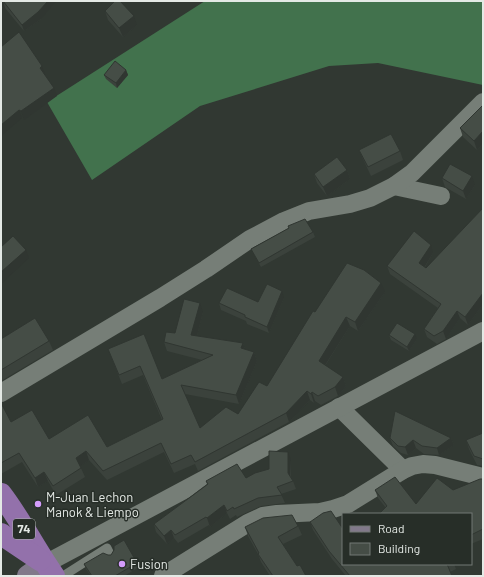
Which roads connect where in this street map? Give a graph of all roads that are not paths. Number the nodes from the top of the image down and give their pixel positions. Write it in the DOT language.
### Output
graph roads {
  1 [pos="483,102"];
  2 [pos="394,186"];
  3 [pos="441,196"];
  4 [pos="483,331"];
  5 [pos="1,393"];
  6 [pos="339,407"];
  7 [pos="402,470"];
  8 [pos="483,477"];
  9 [pos="1,494"];
  10 [pos="1,534"];
  11 [pos="110,554"];
  12 [pos="48,573"];
  13 [pos="162,576"];
  1 -- 2 [label="street"];
  2 -- 3 [label="street"];
  2 -- 5 [label="street"];
  4 -- 6 [label="street"];
  6 -- 7 [label="street"];
  6 -- 12 [label="street"];
  7 -- 8 [label="street"];
  7 -- 13 [label="street"];
  9 -- 12 [label="highway, 74"];
  10 -- 12 [label="highway, 74"];
  11 -- 12 [label="lane"];
}
